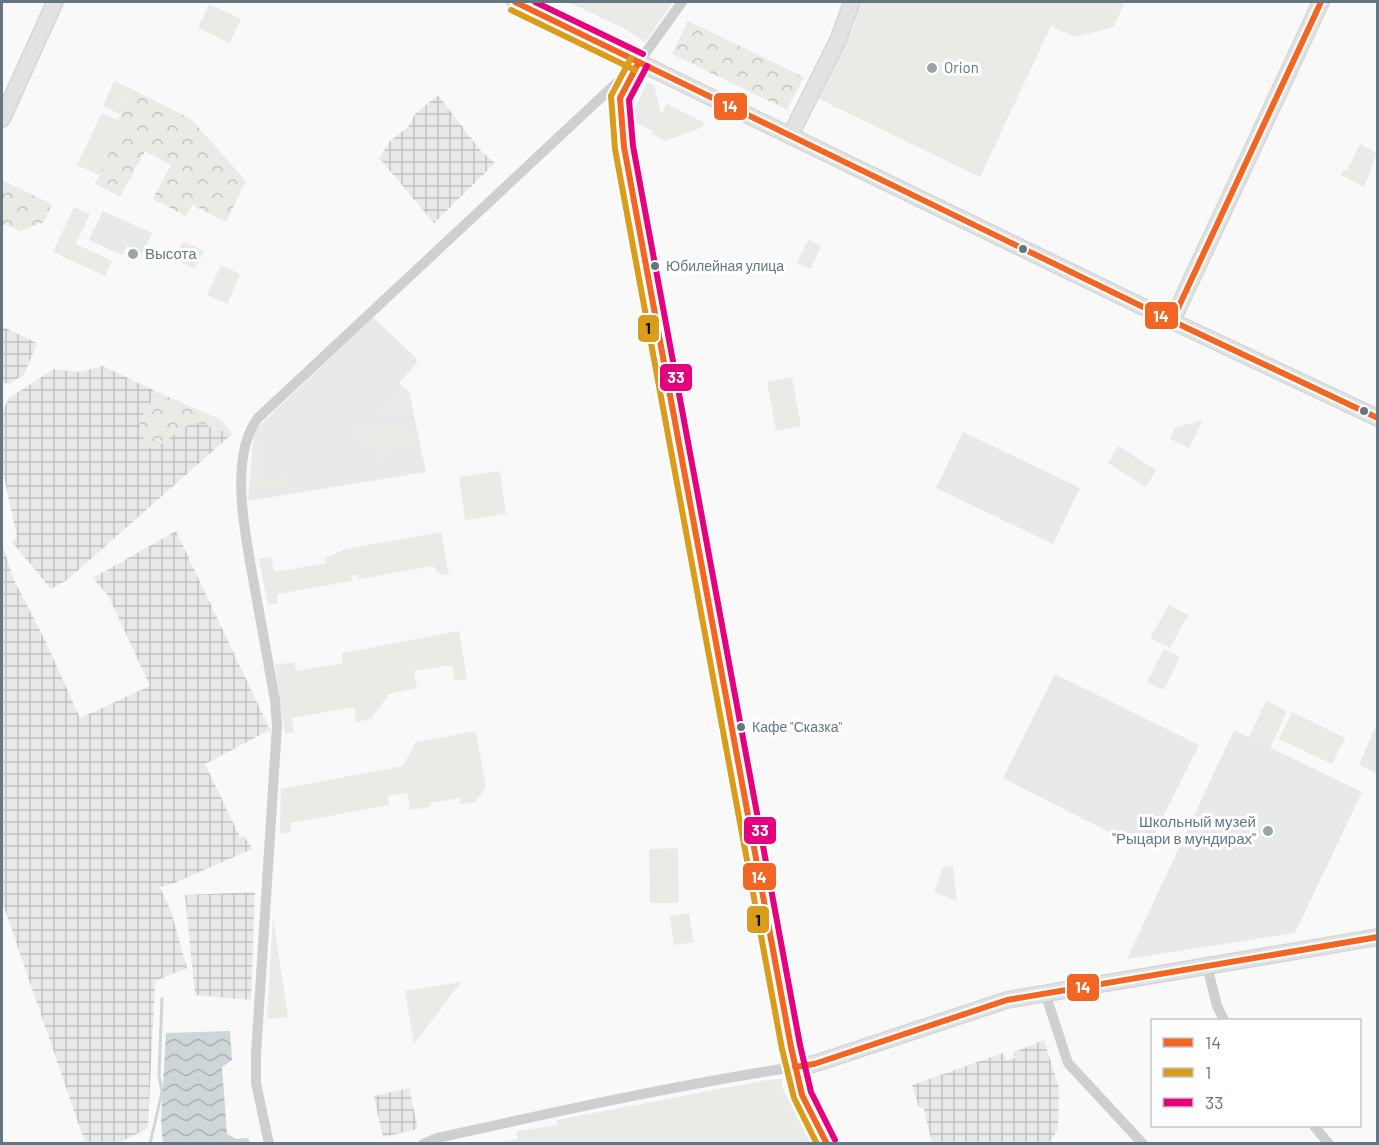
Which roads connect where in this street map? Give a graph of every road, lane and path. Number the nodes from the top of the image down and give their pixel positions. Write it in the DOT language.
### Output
graph roads {
  1 [pos="55,2"];
  2 [pos="515,2"];
  3 [pos="682,2"];
  4 [pos="852,2"];
  5 [pos="1321,2"];
  6 [pos="639,62"];
  7 [pos="614,95"];
  8 [pos="2,119"];
  9 [pos="790,136"];
  10 [pos="1172,321"];
  11 [pos="1377,418"];
  12 [pos="1377,937"];
  13 [pos="1208,966"];
  14 [pos="1045,993"];
  15 [pos="1224,1019"];
  16 [pos="795,1067"];
  17 [pos="1316,1127"];
  18 [pos="268,1143"];
  19 [pos="423,1143"];
  20 [pos="827,1143"];
  21 [pos="1143,1143"];
  22 [pos="1329,1143"];
  1 -- 8 [label="street"];
  2 -- 6 [label="street"];
  3 -- 6 [label="street"];
  4 -- 9 [label="street"];
  5 -- 10 [label="street"];
  6 -- 7 [label="street"];
  6 -- 9 [label="street"];
  7 -- 16 [label="street"];
  7 -- 18 [label="street"];
  9 -- 10 [label="street"];
  10 -- 11 [label="street"];
  12 -- 13 [label="street"];
  13 -- 14 [label="street"];
  13 -- 15 [label="street"];
  14 -- 16 [label="street"];
  14 -- 21 [label="street"];
  16 -- 19 [label="street"];
  16 -- 20 [label="street"];
  17 -- 22 [label="street"];
}
